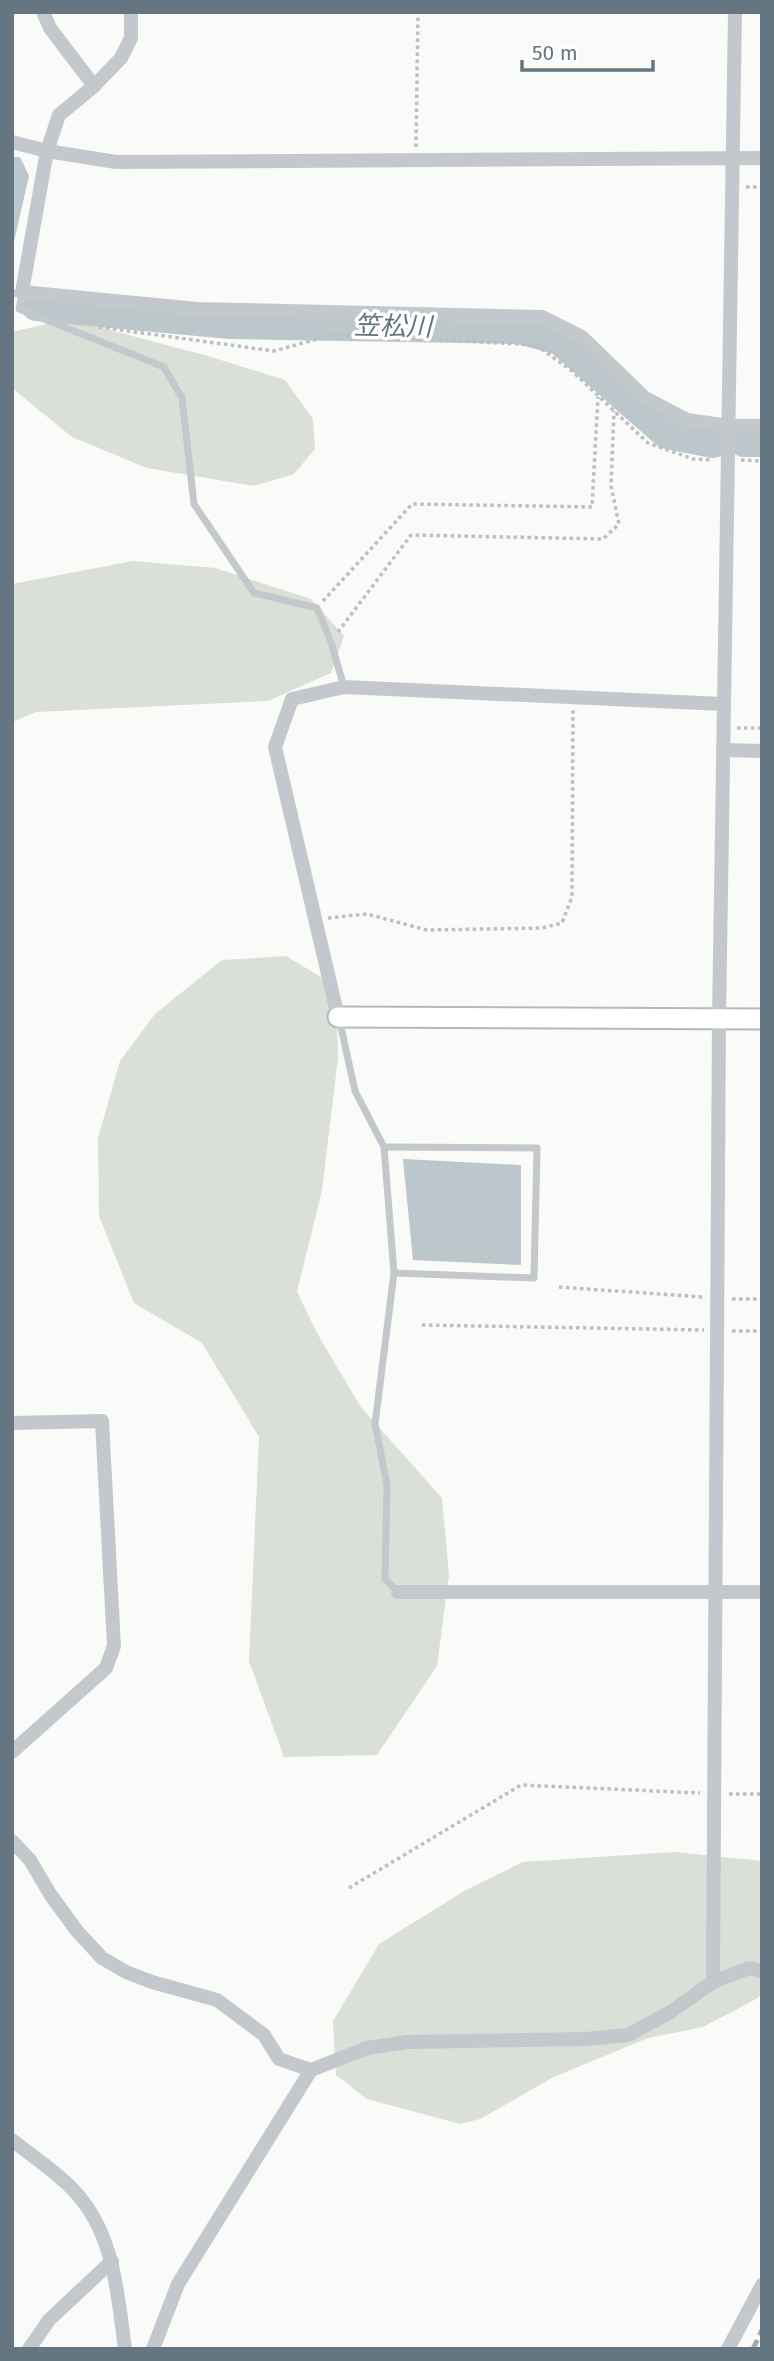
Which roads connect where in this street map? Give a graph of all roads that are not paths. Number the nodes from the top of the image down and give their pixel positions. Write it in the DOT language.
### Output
graph roads {
  1 [pos="43,12"];
  2 [pos="131,12"];
  3 [pos="735,12"];
  4 [pos="94,86"];
  5 [pos="12,142"];
  6 [pos="47,151"];
  7 [pos="733,158"];
  8 [pos="762,158"];
  9 [pos="17,293"];
  10 [pos="729,426"];
  11 [pos="762,426"];
  12 [pos="344,687"];
  13 [pos="723,704"];
  14 [pos="724,750"];
  15 [pos="762,751"];
  16 [pos="338,1017"];
  17 [pos="719,1018"];
  18 [pos="762,1019"];
  19 [pos="384,1147"];
  20 [pos="394,1273"];
  21 [pos="12,1423"];
  22 [pos="716,1591"];
  23 [pos="398,1592"];
  24 [pos="762,1592"];
  25 [pos="12,1752"];
  26 [pos="12,1841"];
  27 [pos="762,1971"];
  28 [pos="713,1982"];
  29 [pos="311,2070"];
  30 [pos="12,2140"];
  31 [pos="112,2261"];
  32 [pos="762,2285"];
  33 [pos="49,2320"];
  34 [pos="21,2349"];
  35 [pos="29,2349"];
  36 [pos="125,2349"];
  37 [pos="153,2349"];
  38 [pos="728,2349"];
  1 -- 4 [label="street"];
  2 -- 4 [label="street"];
  3 -- 7 [label="street"];
  4 -- 6 [label="street"];
  5 -- 6 [label="street"];
  6 -- 7 [label="street"];
  6 -- 9 [label="street"];
  7 -- 8 [label="street"];
  7 -- 10 [label="street"];
  9 -- 10 [label="street"];
  9 -- 12 [label="lane"];
  10 -- 11 [label="street"];
  10 -- 13 [label="street"];
  12 -- 13 [label="street"];
  12 -- 16 [label="street"];
  13 -- 14 [label="street"];
  14 -- 15 [label="street"];
  14 -- 17 [label="street"];
  16 -- 17 [label="street"];
  16 -- 19 [label="lane"];
  17 -- 18 [label="street"];
  17 -- 22 [label="street"];
  19 -- 20 [label="lane"];
  19 -- 20 [label="lane"];
  20 -- 23 [label="lane"];
  21 -- 25 [label="street"];
  22 -- 23 [label="street"];
  22 -- 24 [label="street"];
  22 -- 28 [label="street"];
  26 -- 29 [label="street"];
  27 -- 28 [label="street"];
  28 -- 29 [label="street"];
  29 -- 37 [label="street"];
  30 -- 31 [label="street"];
  31 -- 33 [label="street"];
  31 -- 36 [label="street"];
  32 -- 38 [label="street"];
  33 -- 34 [label="street"];
  33 -- 35 [label="street"];
}
